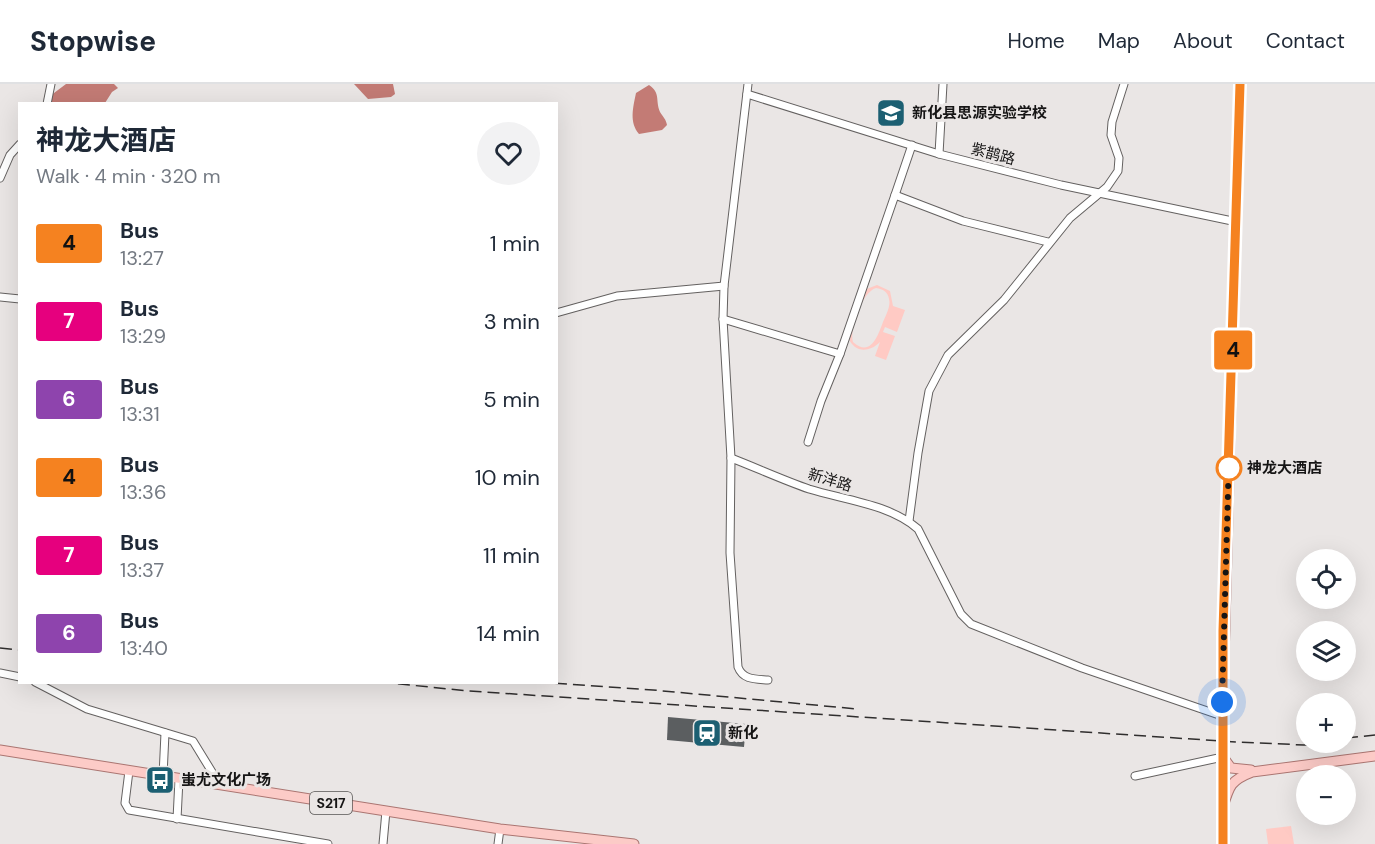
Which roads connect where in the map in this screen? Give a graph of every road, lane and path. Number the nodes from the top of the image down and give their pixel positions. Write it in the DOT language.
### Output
graph roads {
  1 [pos="51,84"];
  2 [pos="748,84"];
  3 [pos="942,84"];
  4 [pos="1124,84"];
  5 [pos="1240,84"];
  6 [pos="747,94"];
  7 [pos="47,102"];
  8 [pos="912,145"];
  9 [pos="18,146"];
  10 [pos="939,154"];
  11 [pos="0,178"];
  12 [pos="1101,194"];
  13 [pos="895,195"];
  14 [pos="1237,222"];
  15 [pos="1048,242"];
  16 [pos="724,285"];
  17 [pos="0,297"];
  18 [pos="18,298"];
  19 [pos="558,312"];
  20 [pos="723,319"];
  21 [pos="840,354"];
  22 [pos="808,442"];
  23 [pos="731,458"];
  24 [pos="909,521"];
  25 [pos="0,673"];
  26 [pos="18,677"];
  27 [pos="768,680"];
  28 [pos="38,684"];
  29 [pos="1222,716"];
  30 [pos="1222,732"];
  31 [pos="165,733"];
  32 [pos="0,750"];
  33 [pos="1223,753"];
  34 [pos="1375,756"];
  35 [pos="1310,765"];
  36 [pos="1296,767"];
  37 [pos="129,771"];
  38 [pos="163,776"];
  39 [pos="1135,777"];
  40 [pos="178,778"];
  41 [pos="220,785"];
  42 [pos="1223,807"];
  43 [pos="386,811"];
  44 [pos="177,819"];
  45 [pos="500,829"];
  46 [pos="618,843"];
  47 [pos="328,844"];
  48 [pos="383,844"];
  49 [pos="498,844"];
  50 [pos="631,844"];
  51 [pos="1223,844"];
  1 -- 7 [label="street"];
  2 -- 6 [label="street"];
  3 -- 10 [label="street"];
  4 -- 12 [label="street"];
  5 -- 14 [label="main road"];
  6 -- 8 [label="street, 紫鹊路"];
  6 -- 16 [label="street"];
  8 -- 10 [label="street, 紫鹊路"];
  8 -- 13 [label="street"];
  9 -- 11 [label="street"];
  10 -- 12 [label="street, 紫鹊路"];
  12 -- 14 [label="street, 紫鹊路"];
  12 -- 15 [label="street"];
  13 -- 15 [label="street"];
  13 -- 21 [label="street"];
  14 -- 29 [label="main road"];
  15 -- 24 [label="street"];
  16 -- 19 [label="street"];
  16 -- 20 [label="street"];
  17 -- 18 [label="street"];
  20 -- 21 [label="street"];
  20 -- 23 [label="street"];
  21 -- 22 [label="street"];
  23 -- 24 [label="street, 新洋路"];
  23 -- 27 [label="street"];
  24 -- 29 [label="street"];
  25 -- 26 [label="street"];
  28 -- 31 [label="street"];
  29 -- 30 [label="main road"];
  31 -- 38 [label="street"];
  31 -- 41 [label="street"];
  32 -- 37 [label="main road, S217"];
  33 -- 36 [label="main road"];
  33 -- 39 [label="street"];
  33 -- 42 [label="main road"];
  34 -- 35 [label="main road"];
  36 -- 42 [label="main road"];
  37 -- 38 [label="main road, S217"];
  37 -- 44 [label="street"];
  38 -- 40 [label="main road, S217"];
  40 -- 41 [label="main road, S217"];
  40 -- 44 [label="street"];
  41 -- 43 [label="main road, S217"];
  42 -- 51 [label="main road"];
  43 -- 45 [label="main road, S217"];
  43 -- 48 [label="street"];
  44 -- 47 [label="street"];
  45 -- 46 [label="main road, S217"];
  45 -- 49 [label="street"];
  46 -- 50 [label="main road, S217"];
}
